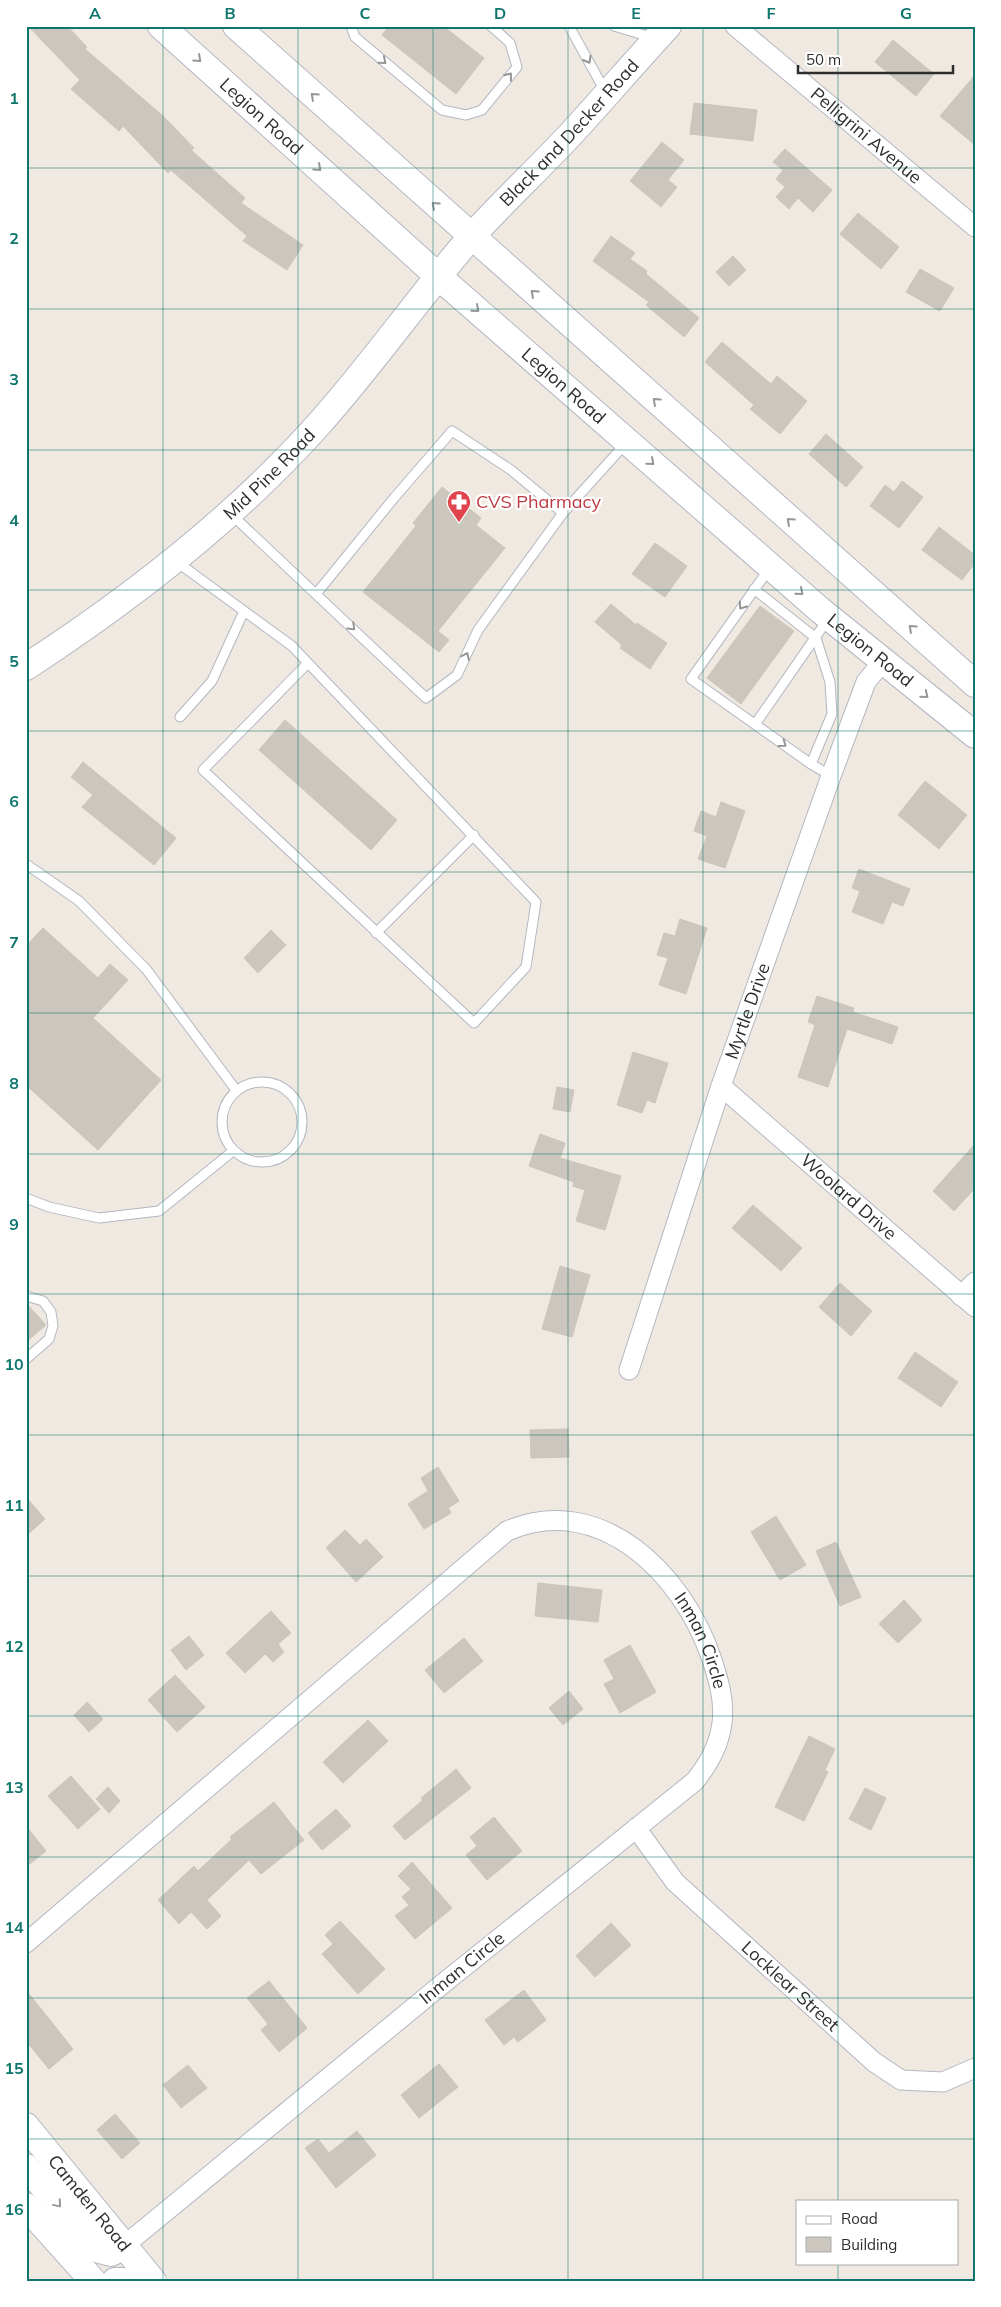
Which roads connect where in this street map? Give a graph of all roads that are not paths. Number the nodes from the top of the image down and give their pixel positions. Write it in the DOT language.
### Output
graph roads {
  1 [pos="161,26"];
  2 [pos="351,26"];
  3 [pos="491,26"];
  4 [pos="569,26"];
  5 [pos="614,26"];
  6 [pos="735,26"];
  7 [pos="243,28"];
  8 [pos="662,32"];
  9 [pos="607,94"];
  10 [pos="975,227"];
  11 [pos="471,238"];
  12 [pos="439,277"];
  13 [pos="628,442"];
  14 [pos="563,512"];
  15 [pos="230,513"];
  16 [pos="175,560"];
  17 [pos="771,567"];
  18 [pos="754,590"];
  19 [pos="316,594"];
  20 [pos="244,610"];
  21 [pos="822,628"];
  22 [pos="884,662"];
  23 [pos="308,663"];
  24 [pos="26,667"];
  25 [pos="975,684"];
  26 [pos="180,717"];
  27 [pos="842,718"];
  28 [pos="756,724"];
  29 [pos="975,735"];
  30 [pos="811,764"];
  31 [pos="831,776"];
  32 [pos="474,835"];
  33 [pos="26,864"];
  34 [pos="376,933"];
  35 [pos="721,1086"];
  36 [pos="236,1090"];
  37 [pos="233,1151"];
  38 [pos="26,1198"];
  39 [pos="975,1282"];
  40 [pos="28,1298"];
  41 [pos="968,1301"];
  42 [pos="26,1358"];
  43 [pos="629,1370"];
  44 [pos="636,1828"];
  45 [pos="26,1943"];
  46 [pos="975,2068"];
  47 [pos="26,2126"];
  48 [pos="26,2166"];
  49 [pos="26,2206"];
  50 [pos="125,2244"];
  51 [pos="93,2281"];
  52 [pos="114,2281"];
  53 [pos="122,2281"];
  54 [pos="153,2281"];
  1 -- 12 [label="main road, Legion Road, one-way"];
  2 -- 3 [label="lane, one-way"];
  4 -- 9 [label="lane, one-way"];
  5 -- 8 [label="lane"];
  6 -- 10 [label="street, Pelligrini Avenue"];
  11 -- 7 [label="main road, one-way"];
  8 -- 9 [label="main road, Black and Decker Road"];
  9 -- 11 [label="main road, Black and Decker Road"];
  11 -- 12 [label="main road, Mid Pine Road"];
  25 -- 11 [label="main road, one-way"];
  12 -- 13 [label="main road, Legion Road, one-way"];
  12 -- 15 [label="main road, Mid Pine Road"];
  13 -- 14 [label="lane"];
  13 -- 17 [label="main road, Legion Road, one-way"];
  14 -- 19 [label="lane"];
  19 -- 14 [label="lane, one-way"];
  15 -- 16 [label="main road, Mid Pine Road"];
  15 -- 19 [label="lane"];
  16 -- 20 [label="lane"];
  16 -- 24 [label="main road, Mid Pine Road"];
  17 -- 18 [label="lane"];
  17 -- 21 [label="main road, Legion Road, one-way"];
  18 -- 21 [label="lane"];
  18 -- 28 [label="lane, one-way"];
  20 -- 23 [label="lane"];
  20 -- 26 [label="lane"];
  21 -- 22 [label="main road, Legion Road"];
  21 -- 27 [label="lane"];
  21 -- 28 [label="lane"];
  22 -- 27 [label="street, Myrtle Drive"];
  22 -- 29 [label="main road, Legion Road, one-way"];
  23 -- 32 [label="lane"];
  23 -- 34 [label="lane"];
  27 -- 30 [label="lane"];
  27 -- 31 [label="street, Myrtle Drive"];
  28 -- 30 [label="lane, one-way"];
  30 -- 31 [label="lane"];
  31 -- 35 [label="street, Myrtle Drive"];
  32 -- 34 [label="lane"];
  32 -- 34 [label="lane"];
  33 -- 36 [label="lane"];
  35 -- 41 [label="street, Woolard Drive"];
  35 -- 43 [label="street, Myrtle Drive"];
  36 -- 37 [label="lane"];
  36 -- 37 [label="lane"];
  37 -- 38 [label="lane"];
  39 -- 41 [label="street"];
  40 -- 42 [label="lane"];
  44 -- 45 [label="street, Inman Circle"];
  44 -- 46 [label="street, Locklear Street"];
  44 -- 50 [label="street, Inman Circle"];
  47 -- 50 [label="main road, Camden Road"];
  48 -- 50 [label="main road, one-way"];
  49 -- 51 [label="main road"];
  50 -- 54 [label="main road, Camden Road"];
  52 -- 53 [label="main road"];
}
